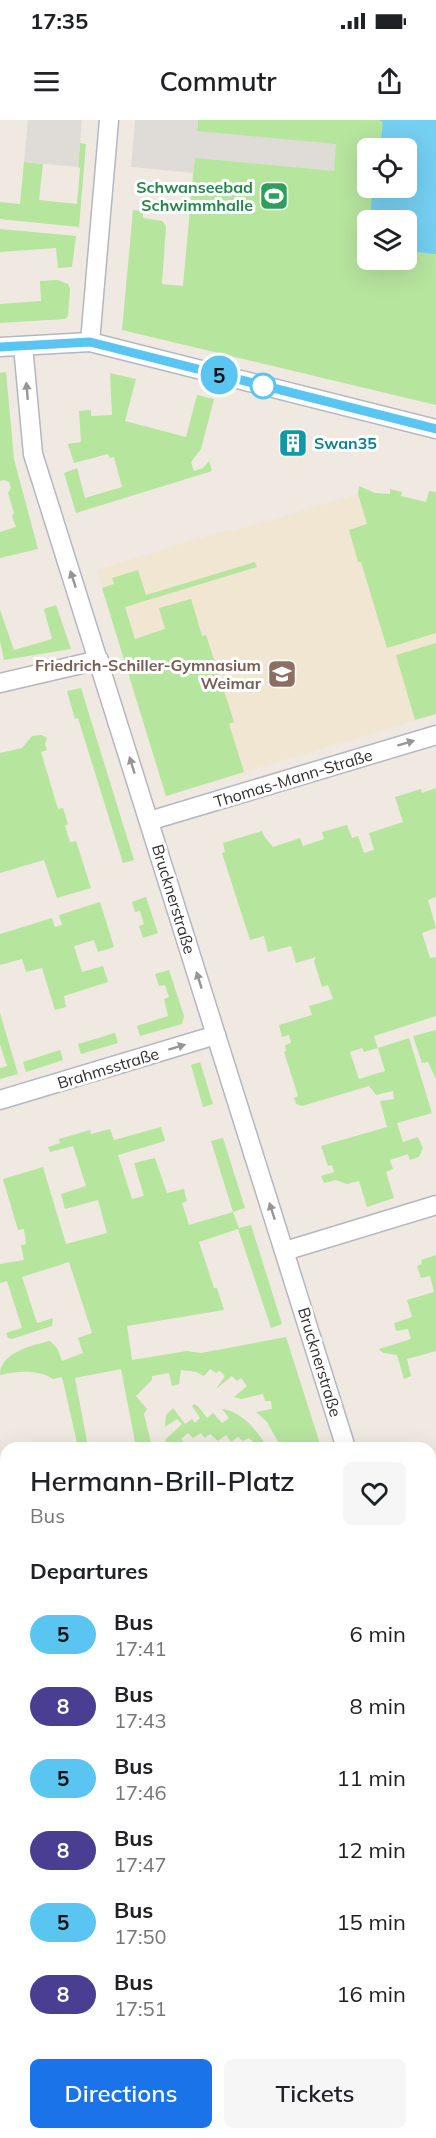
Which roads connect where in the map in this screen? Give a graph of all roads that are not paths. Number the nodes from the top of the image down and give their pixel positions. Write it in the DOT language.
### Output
graph roads {
  1 [pos="109,120"];
  2 [pos="90,342"];
  3 [pos="23,346"];
  4 [pos="0,347"];
  5 [pos="436,429"];
  6 [pos="99,660"];
  7 [pos="0,683"];
  8 [pos="436,735"];
  9 [pos="149,821"];
  10 [pos="216,1035"];
  11 [pos="0,1100"];
  12 [pos="436,1205"];
  13 [pos="285,1251"];
  14 [pos="344,1442"];
  1 -- 2 [label="street"];
  2 -- 3 [label="street"];
  2 -- 5 [label="street"];
  3 -- 4 [label="street"];
  6 -- 3 [label="street, Brucknerstraße, one-way"];
  6 -- 7 [label="street"];
  9 -- 6 [label="street, Brucknerstraße, one-way"];
  9 -- 8 [label="street, Thomas-Mann-Straße, one-way"];
  10 -- 9 [label="street, Brucknerstraße, one-way"];
  11 -- 10 [label="street, Brahmsstraße, one-way"];
  13 -- 10 [label="street, Brucknerstraße, one-way"];
  12 -- 13 [label="street"];
  13 -- 14 [label="street, Brucknerstraße"];
}
